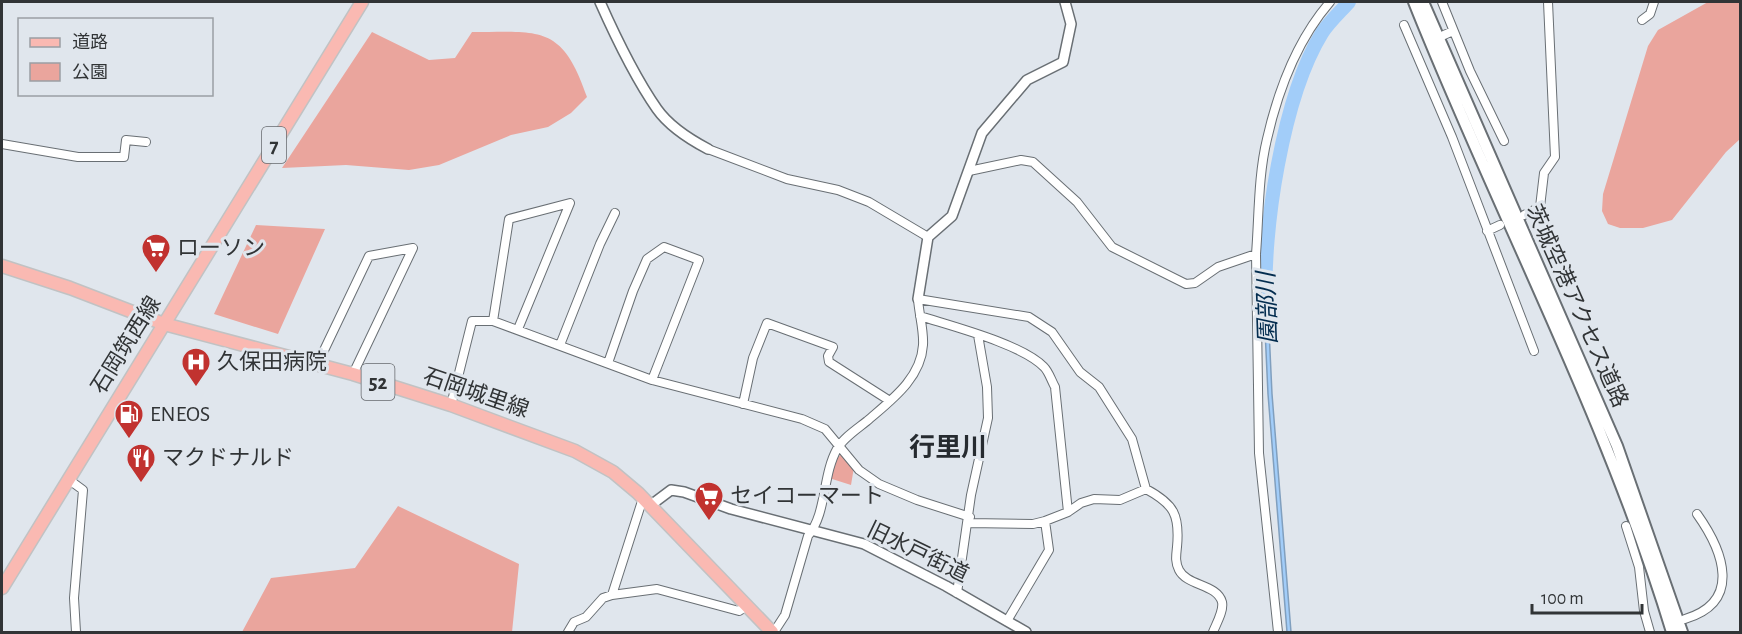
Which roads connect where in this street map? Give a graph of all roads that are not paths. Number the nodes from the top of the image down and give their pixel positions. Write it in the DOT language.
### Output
graph roads {
  1 [pos="362,2"];
  2 [pos="600,2"];
  3 [pos="1065,2"];
  4 [pos="1330,2"];
  5 [pos="1414,2"];
  6 [pos="1423,2"];
  7 [pos="1442,2"];
  8 [pos="1548,2"];
  9 [pos="1654,2"];
  10 [pos="1642,20"];
  11 [pos="1404,25"];
  12 [pos="1453,31"];
  13 [pos="1444,35"];
  14 [pos="1422,44"];
  15 [pos="1413,48"];
  16 [pos="1504,141"];
  17 [pos="146,142"];
  18 [pos="2,144"];
  19 [pos="708,149"];
  20 [pos="969,171"];
  21 [pos="615,213"];
  22 [pos="1524,215"];
  23 [pos="1500,225"];
  24 [pos="1487,231"];
  25 [pos="928,237"];
  26 [pos="1256,254"];
  27 [pos="2,266"];
  28 [pos="918,299"];
  29 [pos="920,316"];
  30 [pos="493,321"];
  31 [pos="164,324"];
  32 [pos="518,330"];
  33 [pos="978,335"];
  34 [pos="560,345"];
  35 [pos="1534,351"];
  36 [pos="608,363"];
  37 [pos="317,365"];
  38 [pos="353,374"];
  39 [pos="652,380"];
  40 [pos="890,401"];
  41 [pos="742,404"];
  42 [pos="451,405"];
  43 [pos="839,445"];
  44 [pos="68,479"];
  45 [pos="1146,489"];
  46 [pos="647,501"];
  47 [pos="1068,512"];
  48 [pos="1697,514"];
  49 [pos="969,520"];
  50 [pos="1045,521"];
  51 [pos="1626,526"];
  52 [pos="813,530"];
  53 [pos="2,588"];
  54 [pos="957,593"];
  55 [pos="612,595"];
  56 [pos="747,606"];
  57 [pos="1685,619"];
  58 [pos="1007,621"];
  59 [pos="1660,627"];
  60 [pos="1024,632"];
  61 [pos="1650,632"];
  62 [pos="76,633"];
  63 [pos="568,633"];
  64 [pos="773,633"];
  65 [pos="1213,633"];
  66 [pos="1278,633"];
  67 [pos="1672,633"];
  68 [pos="1682,633"];
  1 -- 31 [label="main road, 石岡筑西線 / 7"];
  2 -- 19 [label="street"];
  3 -- 20 [label="street"];
  4 -- 26 [label="street"];
  5 -- 67 [label="main road, 茨城空港アクセス道路"];
  6 -- 68 [label="main road, 茨城空港アクセス道路"];
  7 -- 12 [label="street"];
  8 -- 22 [label="street"];
  9 -- 10 [label="street"];
  11 -- 15 [label="street"];
  12 -- 13 [label="street"];
  12 -- 16 [label="street"];
  14 -- 15 [label="street"];
  15 -- 24 [label="street"];
  17 -- 18 [label="street"];
  19 -- 25 [label="street"];
  20 -- 25 [label="street"];
  20 -- 26 [label="street"];
  21 -- 34 [label="street"];
  23 -- 24 [label="street"];
  24 -- 35 [label="street"];
  25 -- 28 [label="street"];
  26 -- 66 [label="street"];
  27 -- 31 [label="main road, 石岡城里線 / 52"];
  28 -- 29 [label="street"];
  28 -- 45 [label="street"];
  29 -- 33 [label="street"];
  29 -- 40 [label="street"];
  30 -- 32 [label="street"];
  30 -- 32 [label="street"];
  30 -- 42 [label="street"];
  31 -- 37 [label="main road, 石岡城里線 / 52"];
  31 -- 44 [label="main road, 石岡筑西線 / 7"];
  32 -- 34 [label="street"];
  33 -- 47 [label="street"];
  33 -- 49 [label="street"];
  34 -- 36 [label="street"];
  36 -- 39 [label="street"];
  36 -- 39 [label="street"];
  37 -- 38 [label="main road, 石岡城里線 / 52"];
  37 -- 38 [label="street"];
  38 -- 42 [label="main road, 石岡城里線 / 52"];
  39 -- 41 [label="street"];
  40 -- 41 [label="street"];
  40 -- 43 [label="street"];
  41 -- 43 [label="street"];
  42 -- 46 [label="main road, 石岡城里線 / 52"];
  43 -- 49 [label="street"];
  43 -- 52 [label="street"];
  44 -- 53 [label="main road, 石岡筑西線 / 7"];
  44 -- 62 [label="street"];
  45 -- 47 [label="street"];
  45 -- 65 [label="street"];
  46 -- 52 [label="street, 旧水戸街道"];
  46 -- 55 [label="street"];
  46 -- 56 [label="main road, 石岡城里線 / 52"];
  47 -- 50 [label="street"];
  48 -- 57 [label="street"];
  49 -- 50 [label="street"];
  49 -- 54 [label="street"];
  50 -- 58 [label="street"];
  51 -- 61 [label="street"];
  52 -- 54 [label="street, 旧水戸街道"];
  52 -- 64 [label="street"];
  54 -- 58 [label="street, 旧水戸街道"];
  55 -- 56 [label="street"];
  55 -- 63 [label="street"];
  56 -- 64 [label="main road, 石岡城里線 / 52"];
  58 -- 60 [label="street, 旧水戸街道"];
  59 -- 61 [label="street"];
}
